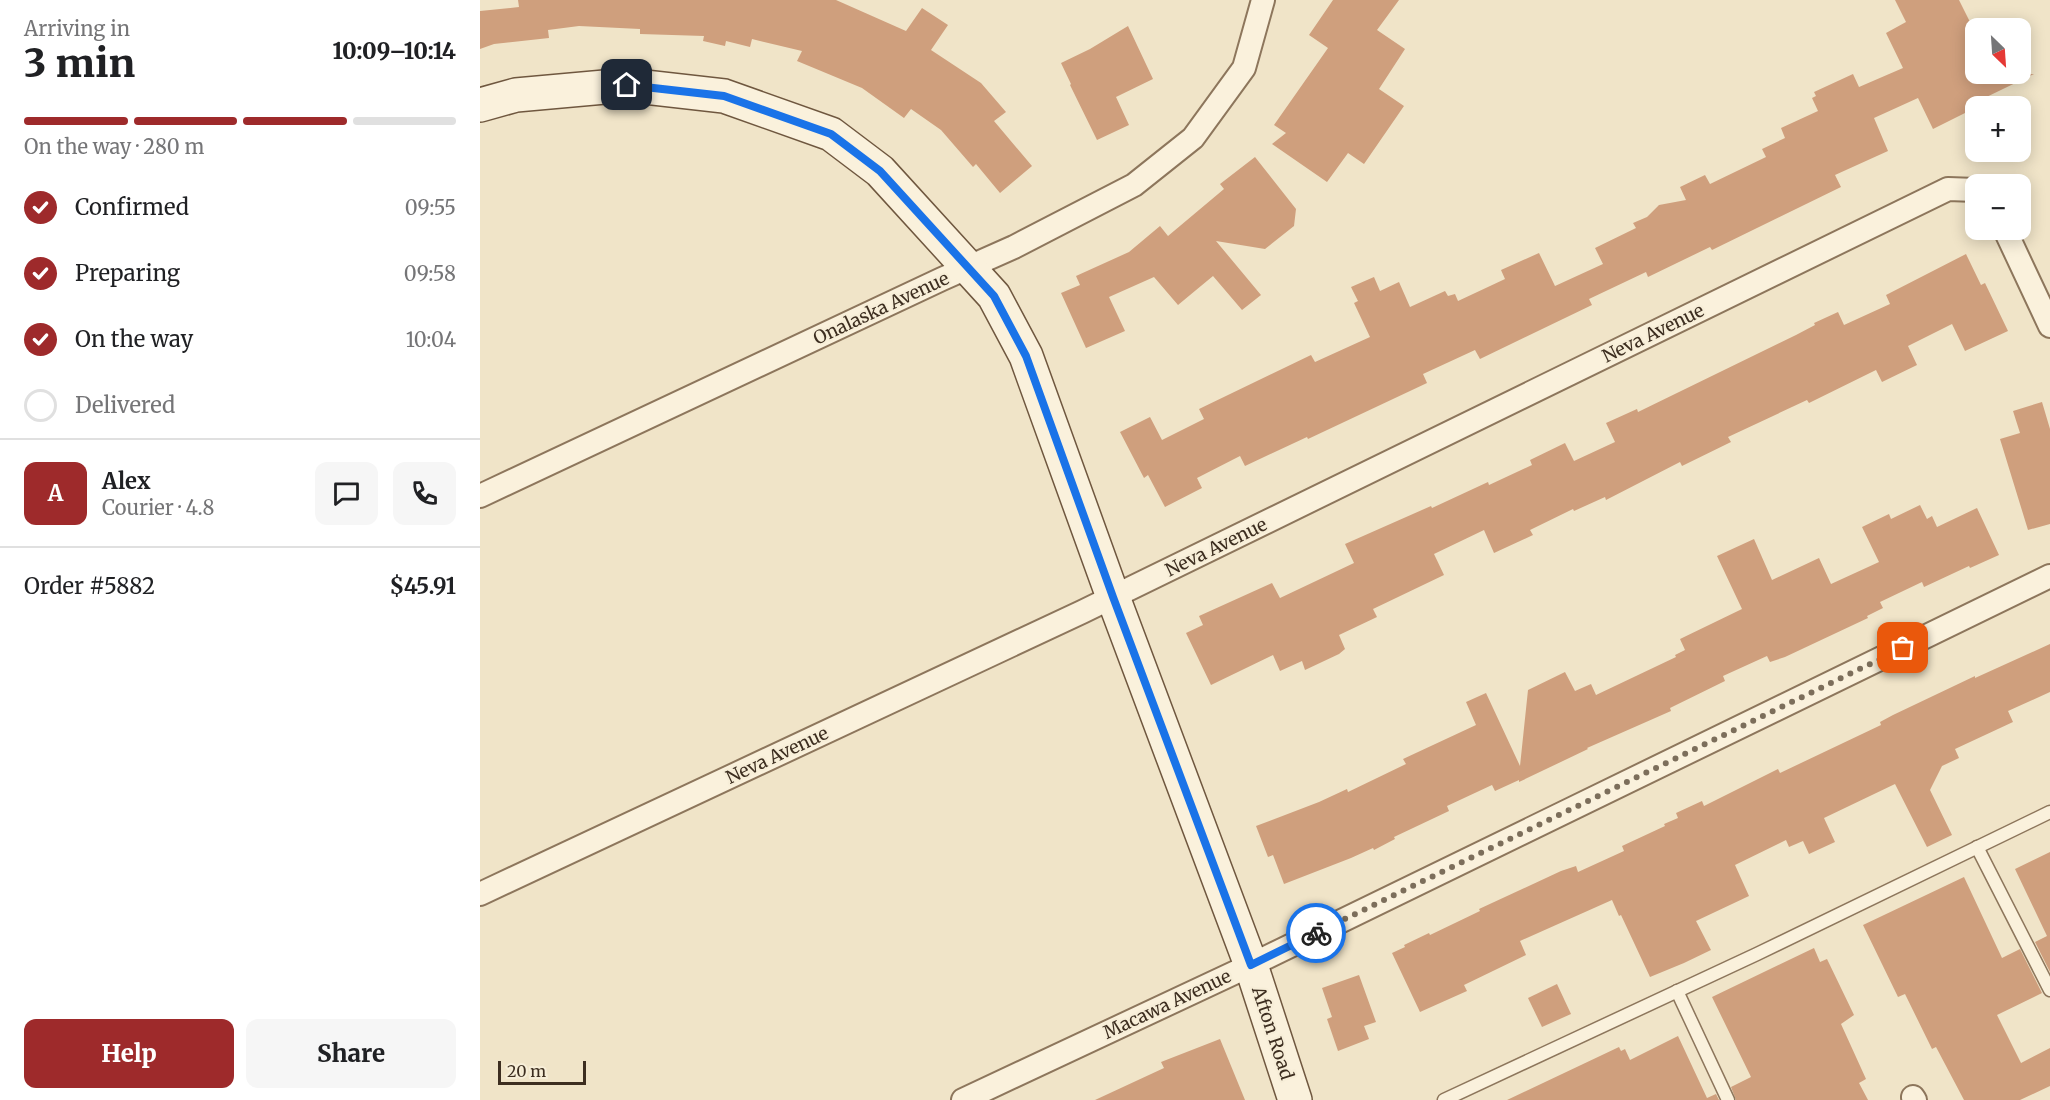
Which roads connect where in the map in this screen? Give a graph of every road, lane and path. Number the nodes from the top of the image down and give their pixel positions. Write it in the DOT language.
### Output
graph roads {
  1 [pos="1263,0"];
  2 [pos="480,105"];
  3 [pos="1965,190"];
  4 [pos="2010,240"];
  5 [pos="969,267"];
  6 [pos="2050,326"];
  7 [pos="480,496"];
  8 [pos="2050,576"];
  9 [pos="1113,597"];
  10 [pos="2050,812"];
  11 [pos="1977,847"];
  12 [pos="480,894"];
  13 [pos="1251,965"];
  14 [pos="2050,990"];
  15 [pos="1677,991"];
  16 [pos="963,1100"];
  17 [pos="1294,1100"];
  18 [pos="1444,1100"];
  19 [pos="1728,1100"];
  1 -- 5 [label="street, Onalaska Avenue"];
  2 -- 5 [label="street, Afton Road"];
  3 -- 9 [label="street, Neva Avenue"];
  4 -- 6 [label="street"];
  5 -- 7 [label="street, Onalaska Avenue"];
  5 -- 9 [label="street, Afton Road"];
  8 -- 13 [label="street, Macawa Avenue"];
  9 -- 12 [label="street, Neva Avenue"];
  9 -- 13 [label="street, Afton Road"];
  10 -- 11 [label="lane"];
  11 -- 14 [label="lane"];
  11 -- 15 [label="lane"];
  13 -- 16 [label="street, Macawa Avenue"];
  13 -- 17 [label="street, Afton Road"];
  15 -- 18 [label="lane"];
  15 -- 19 [label="lane"];
}
